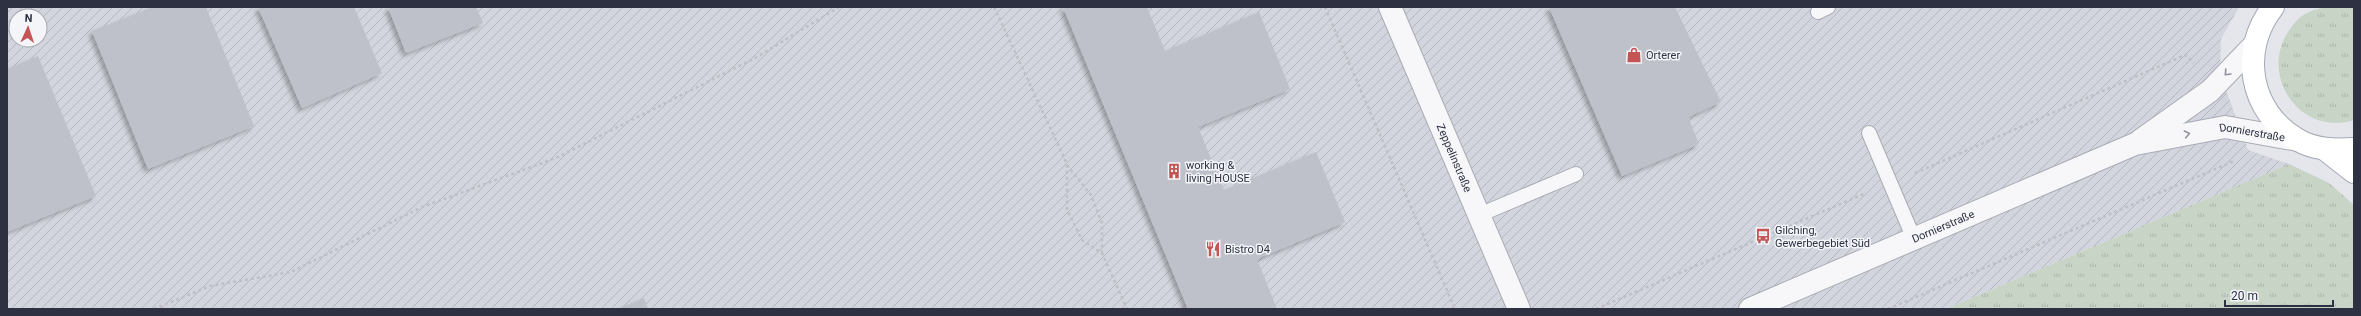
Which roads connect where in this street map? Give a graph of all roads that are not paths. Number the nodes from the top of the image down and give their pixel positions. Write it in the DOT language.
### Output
graph roads {
  1 [pos="1390,7"];
  2 [pos="2273,7"];
  3 [pos="2254,45"];
  4 [pos="1870,133"];
  5 [pos="2298,140"];
  6 [pos="2135,144"];
  7 [pos="2354,149"];
  8 [pos="2326,150"];
  9 [pos="2354,172"];
  10 [pos="1576,174"];
  11 [pos="1479,215"];
  12 [pos="1914,239"];
  13 [pos="1519,309"];
  14 [pos="1750,309"];
  1 -- 11 [label="street, Zeppelinstraße"];
  2 -- 3 [label="main road"];
  3 -- 5 [label="main road"];
  3 -- 6 [label="street, Dornierstraße, one-way"];
  4 -- 12 [label="lane"];
  6 -- 5 [label="street, Dornierstraße, one-way"];
  5 -- 8 [label="main road"];
  6 -- 12 [label="street, Dornierstraße"];
  7 -- 8 [label="main road"];
  8 -- 9 [label="main road"];
  10 -- 11 [label="lane"];
  11 -- 13 [label="street, Zeppelinstraße"];
  12 -- 14 [label="street, Dornierstraße"];
}
